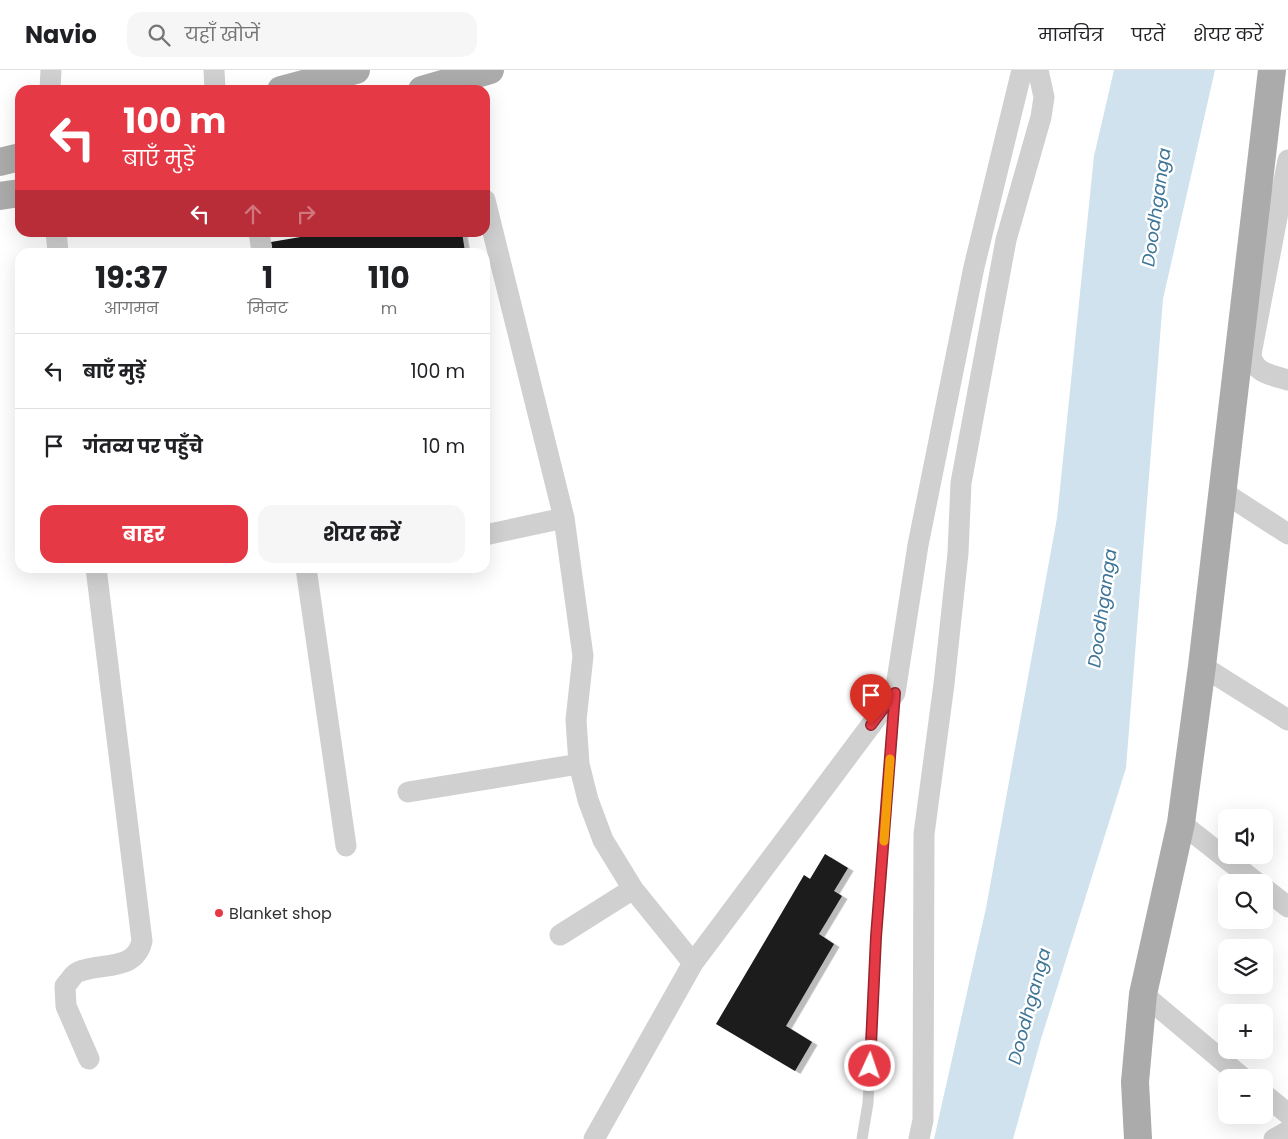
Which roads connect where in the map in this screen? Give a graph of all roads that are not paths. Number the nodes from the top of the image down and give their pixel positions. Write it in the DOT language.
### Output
graph roads {
  1 [pos="51,70"];
  2 [pos="214,70"];
  3 [pos="356,70"];
  4 [pos="490,70"];
  5 [pos="1022,70"];
  6 [pos="1038,70"];
  7 [pos="1272,70"];
  8 [pos="50,85"];
  9 [pos="215,85"];
  10 [pos="300,85"];
  11 [pos="459,85"];
  12 [pos="15,158"];
  13 [pos="1288,160"];
  14 [pos="0,162"];
  15 [pos="15,194"];
  16 [pos="0,196"];
  17 [pos="490,220"];
  18 [pos="1288,380"];
  19 [pos="1223,492"];
  20 [pos="564,518"];
  21 [pos="1288,534"];
  22 [pos="490,535"];
  23 [pos="97,573"];
  24 [pos="307,573"];
  25 [pos="1202,666"];
  26 [pos="895,693"];
  27 [pos="1288,720"];
  28 [pos="579,764"];
  29 [pos="408,792"];
  30 [pos="1181,823"];
  31 [pos="346,846"];
  32 [pos="1246,874"];
  33 [pos="633,889"];
  34 [pos="1273,895"];
  35 [pos="1288,907"];
  36 [pos="560,936"];
  37 [pos="693,963"];
  38 [pos="1143,994"];
  39 [pos="90,1059"];
  40 [pos="1232,1069"];
  41 [pos="1273,1102"];
  42 [pos="1288,1114"];
  43 [pos="1288,1131"];
  44 [pos="594,1139"];
  45 [pos="862,1139"];
  46 [pos="919,1139"];
  47 [pos="1138,1139"];
  48 [pos="1274,1139"];
  1 -- 8 [label="street"];
  2 -- 9 [label="street"];
  3 -- 10 [label="main road"];
  4 -- 11 [label="main road"];
  5 -- 26 [label="street"];
  6 -- 46 [label="street"];
  7 -- 19 [label="main road"];
  12 -- 14 [label="main road"];
  13 -- 18 [label="street"];
  15 -- 16 [label="main road"];
  17 -- 20 [label="street"];
  19 -- 21 [label="street"];
  19 -- 25 [label="main road"];
  20 -- 22 [label="street"];
  20 -- 28 [label="street"];
  23 -- 39 [label="street"];
  24 -- 31 [label="street"];
  25 -- 27 [label="street"];
  25 -- 30 [label="main road"];
  26 -- 37 [label="street"];
  26 -- 45 [label="lane"];
  28 -- 29 [label="street"];
  28 -- 33 [label="street"];
  30 -- 32 [label="street"];
  30 -- 38 [label="main road"];
  33 -- 36 [label="street"];
  33 -- 37 [label="street"];
  34 -- 35 [label="street"];
  37 -- 44 [label="street"];
  38 -- 40 [label="street"];
  38 -- 47 [label="main road"];
  41 -- 42 [label="street"];
  43 -- 48 [label="street"];
}
